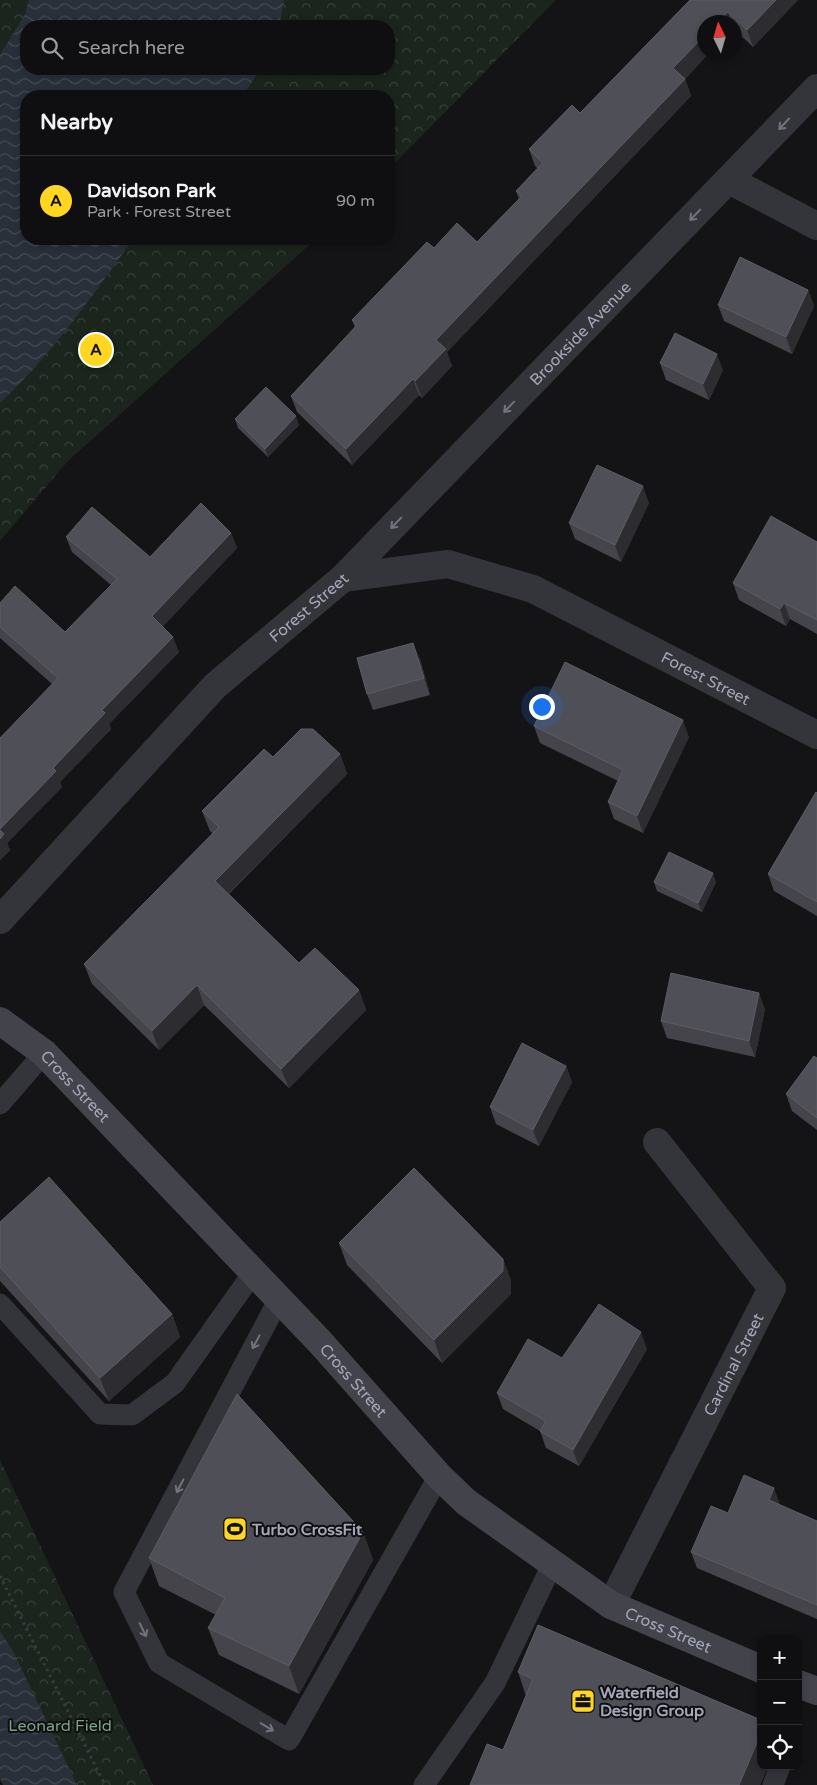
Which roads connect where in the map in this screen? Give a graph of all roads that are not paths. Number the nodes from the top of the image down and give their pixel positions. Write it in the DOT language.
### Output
graph roads {
  1 [pos="817,88"];
  2 [pos="729,180"];
  3 [pos="817,226"];
  4 [pos="343,578"];
  5 [pos="817,735"];
  6 [pos="0,920"];
  7 [pos="0,1021"];
  8 [pos="44,1053"];
  9 [pos="0,1104"];
  10 [pos="657,1142"];
  11 [pos="253,1273"];
  12 [pos="279,1299"];
  13 [pos="0,1304"];
  14 [pos="439,1476"];
  15 [pos="552,1565"];
  16 [pos="611,1605"];
  17 [pos="757,1667"];
  18 [pos="802,1685"];
  19 [pos="817,1691"];
  20 [pos="779,1770"];
  21 [pos="424,1785"];
  22 [pos="773,1785"];
  1 -- 2 [label="street, Brookside Avenue, one-way"];
  2 -- 3 [label="street"];
  2 -- 4 [label="street, Brookside Avenue, one-way"];
  4 -- 5 [label="street, Forest Street"];
  4 -- 6 [label="street, Forest Street"];
  7 -- 8 [label="street, Cross Street"];
  8 -- 9 [label="lane"];
  8 -- 11 [label="street, Cross Street"];
  10 -- 16 [label="street, Cardinal Street"];
  11 -- 12 [label="street, Cross Street"];
  11 -- 13 [label="lane"];
  12 -- 14 [label="street, Cross Street"];
  12 -- 14 [label="lane, one-way"];
  14 -- 15 [label="street, Cross Street"];
  15 -- 16 [label="street, Cross Street"];
  15 -- 21 [label="lane"];
  16 -- 17 [label="street, Cross Street"];
  18 -- 19 [label="street"];
  20 -- 22 [label="lane"];
}
